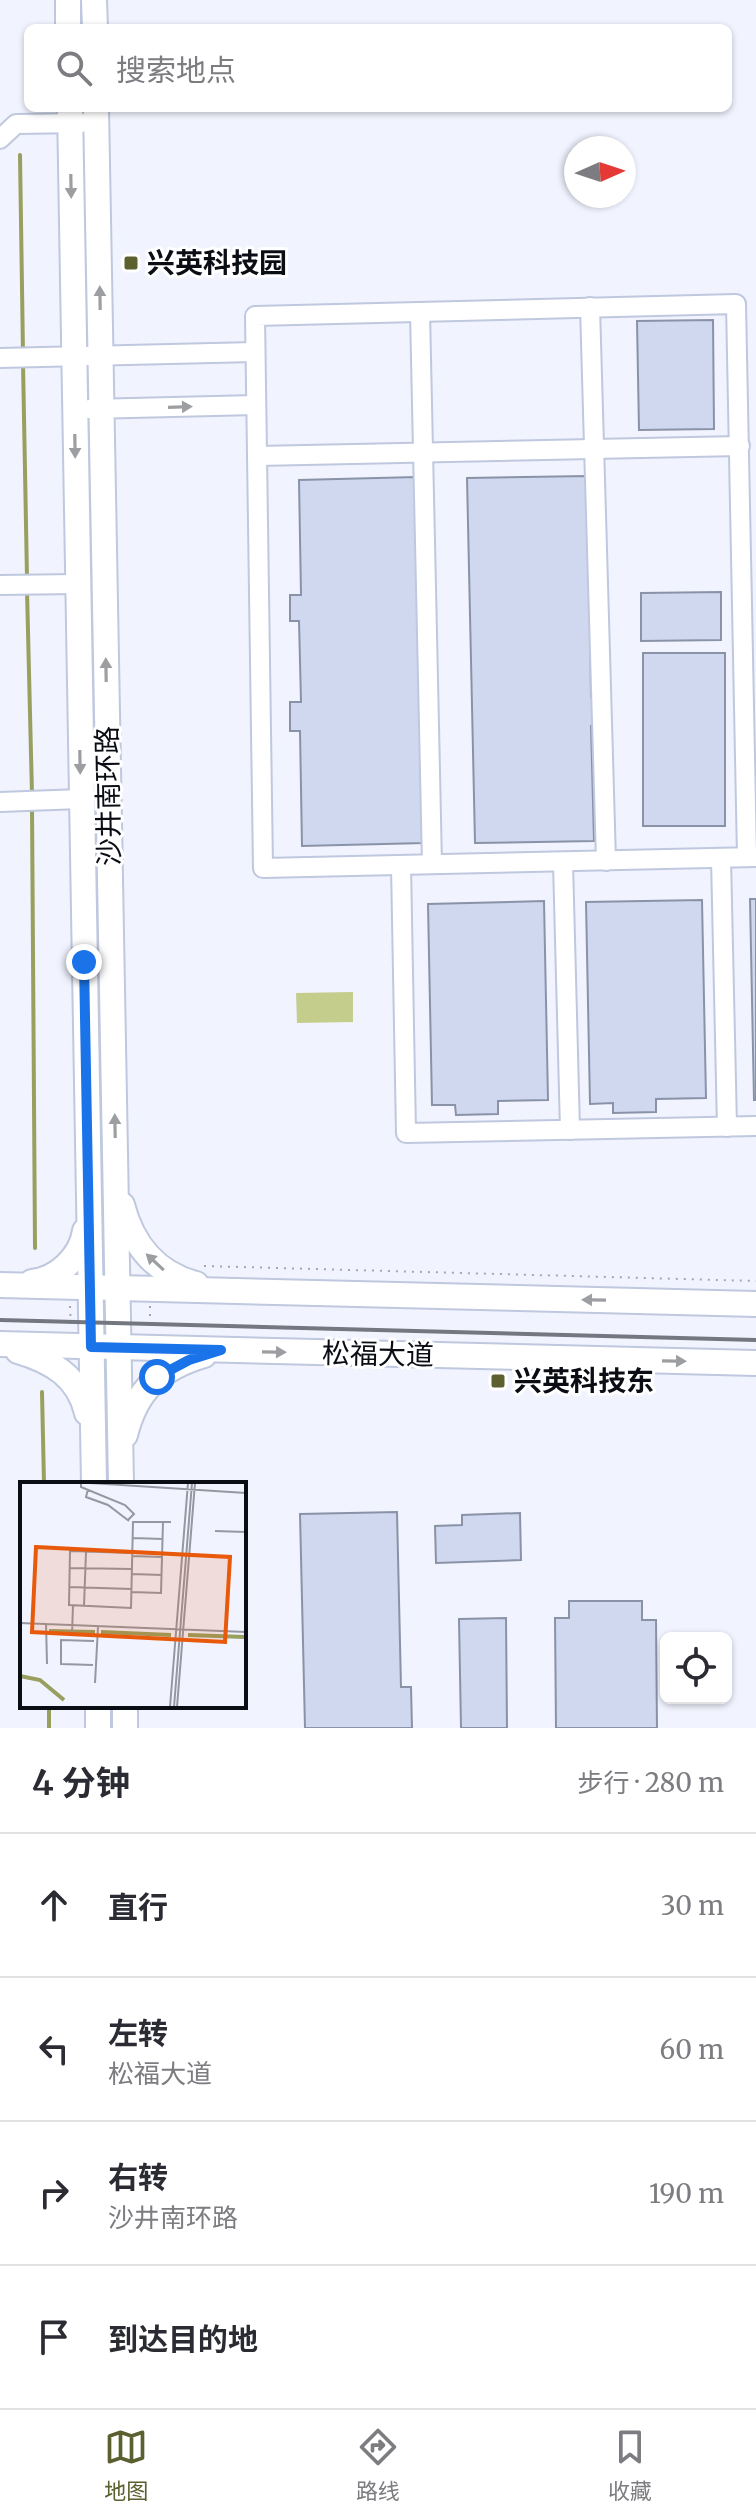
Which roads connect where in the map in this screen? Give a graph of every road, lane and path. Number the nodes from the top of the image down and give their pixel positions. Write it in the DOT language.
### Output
graph roads {
  1 [pos="68,0"];
  2 [pos="94,0"];
  3 [pos="68,24"];
  4 [pos="95,24"];
  5 [pos="70,116"];
  6 [pos="96,116"];
  7 [pos="0,139"];
  8 [pos="590,307"];
  9 [pos="420,312"];
  10 [pos="255,352"];
  11 [pos="101,355"];
  12 [pos="74,356"];
  13 [pos="0,358"];
  14 [pos="256,405"];
  15 [pos="74,409"];
  16 [pos="101,409"];
  17 [pos="740,446"];
  18 [pos="595,450"];
  19 [pos="424,454"];
  20 [pos="257,456"];
  21 [pos="5,584"];
  22 [pos="77,584"];
  23 [pos="81,799"];
  24 [pos="4,802"];
  25 [pos="752,857"];
  26 [pos="721,858"];
  27 [pos="606,861"];
  28 [pos="563,862"];
  29 [pos="432,864"];
  30 [pos="401,865"];
  31 [pos="756,1126"];
  32 [pos="727,1127"];
  33 [pos="570,1130"];
  34 [pos="115,1165"];
  35 [pos="88,1209"];
  36 [pos="193,1266"];
  37 [pos="756,1281"];
  38 [pos="6,1285"];
  39 [pos="118,1288"];
  40 [pos="226,1291"];
  41 [pos="80,1294"];
  42 [pos="150,1301"];
  43 [pos="756,1304"];
  44 [pos="150,1333"];
  45 [pos="81,1342"];
  46 [pos="0,1345"];
  47 [pos="118,1348"];
  48 [pos="221,1350"];
  49 [pos="756,1363"];
  50 [pos="93,1442"];
  51 [pos="120,1457"];
  52 [pos="94,1482"];
  53 [pos="121,1482"];
  1 -- 3 [label="main road"];
  2 -- 4 [label="main road"];
  5 -- 6 [label="street"];
  5 -- 7 [label="street"];
  5 -- 12 [label="main road, 沙井南环路, one-way"];
  11 -- 6 [label="main road, 沙井南环路, one-way"];
  8 -- 9 [label="street"];
  8 -- 17 [label="street"];
  8 -- 18 [label="street"];
  9 -- 10 [label="street"];
  9 -- 19 [label="street"];
  10 -- 11 [label="street"];
  10 -- 14 [label="street"];
  11 -- 12 [label="street"];
  11 -- 16 [label="main road, 沙井南环路"];
  12 -- 13 [label="street"];
  12 -- 15 [label="main road, 沙井南环路"];
  16 -- 14 [label="street, one-way"];
  14 -- 20 [label="street"];
  15 -- 16 [label="street"];
  15 -- 22 [label="main road, 沙井南环路, one-way"];
  34 -- 16 [label="main road, 沙井南环路, one-way"];
  17 -- 18 [label="street"];
  17 -- 25 [label="street"];
  18 -- 19 [label="street"];
  18 -- 27 [label="street"];
  19 -- 20 [label="street"];
  19 -- 29 [label="street"];
  20 -- 30 [label="street"];
  21 -- 22 [label="street"];
  22 -- 23 [label="main road, 沙井南环路, one-way"];
  23 -- 24 [label="street"];
  23 -- 35 [label="main road, 沙井南环路"];
  25 -- 26 [label="street"];
  26 -- 27 [label="street"];
  26 -- 32 [label="street"];
  27 -- 28 [label="street"];
  28 -- 29 [label="street"];
  28 -- 33 [label="street"];
  29 -- 30 [label="street"];
  30 -- 33 [label="street"];
  31 -- 32 [label="street"];
  32 -- 33 [label="street"];
  34 -- 39 [label="main road, 沙井南环路"];
  40 -- 34 [label="main road, one-way"];
  35 -- 38 [label="main road"];
  35 -- 41 [label="main road, 沙井南环路"];
  36 -- 37 [label="path"];
  38 -- 41 [label="main road"];
  39 -- 40 [label="main road"];
  39 -- 41 [label="main road"];
  39 -- 47 [label="main road, 沙井南环路"];
  43 -- 40 [label="main road, one-way"];
  41 -- 45 [label="main road, 沙井南环路"];
  41 -- 45 [label="path"];
  42 -- 44 [label="path"];
  45 -- 46 [label="main road, 松福大道"];
  45 -- 47 [label="main road, 松福大道"];
  45 -- 50 [label="main road, 沙井南环路"];
  46 -- 50 [label="main road"];
  47 -- 48 [label="main road, 松福大道"];
  47 -- 51 [label="main road, 沙井南环路"];
  48 -- 49 [label="main road, 松福大道, one-way"];
  48 -- 51 [label="main road"];
  50 -- 52 [label="main road, 沙井南环路"];
  51 -- 53 [label="main road, 沙井南环路"];
}
